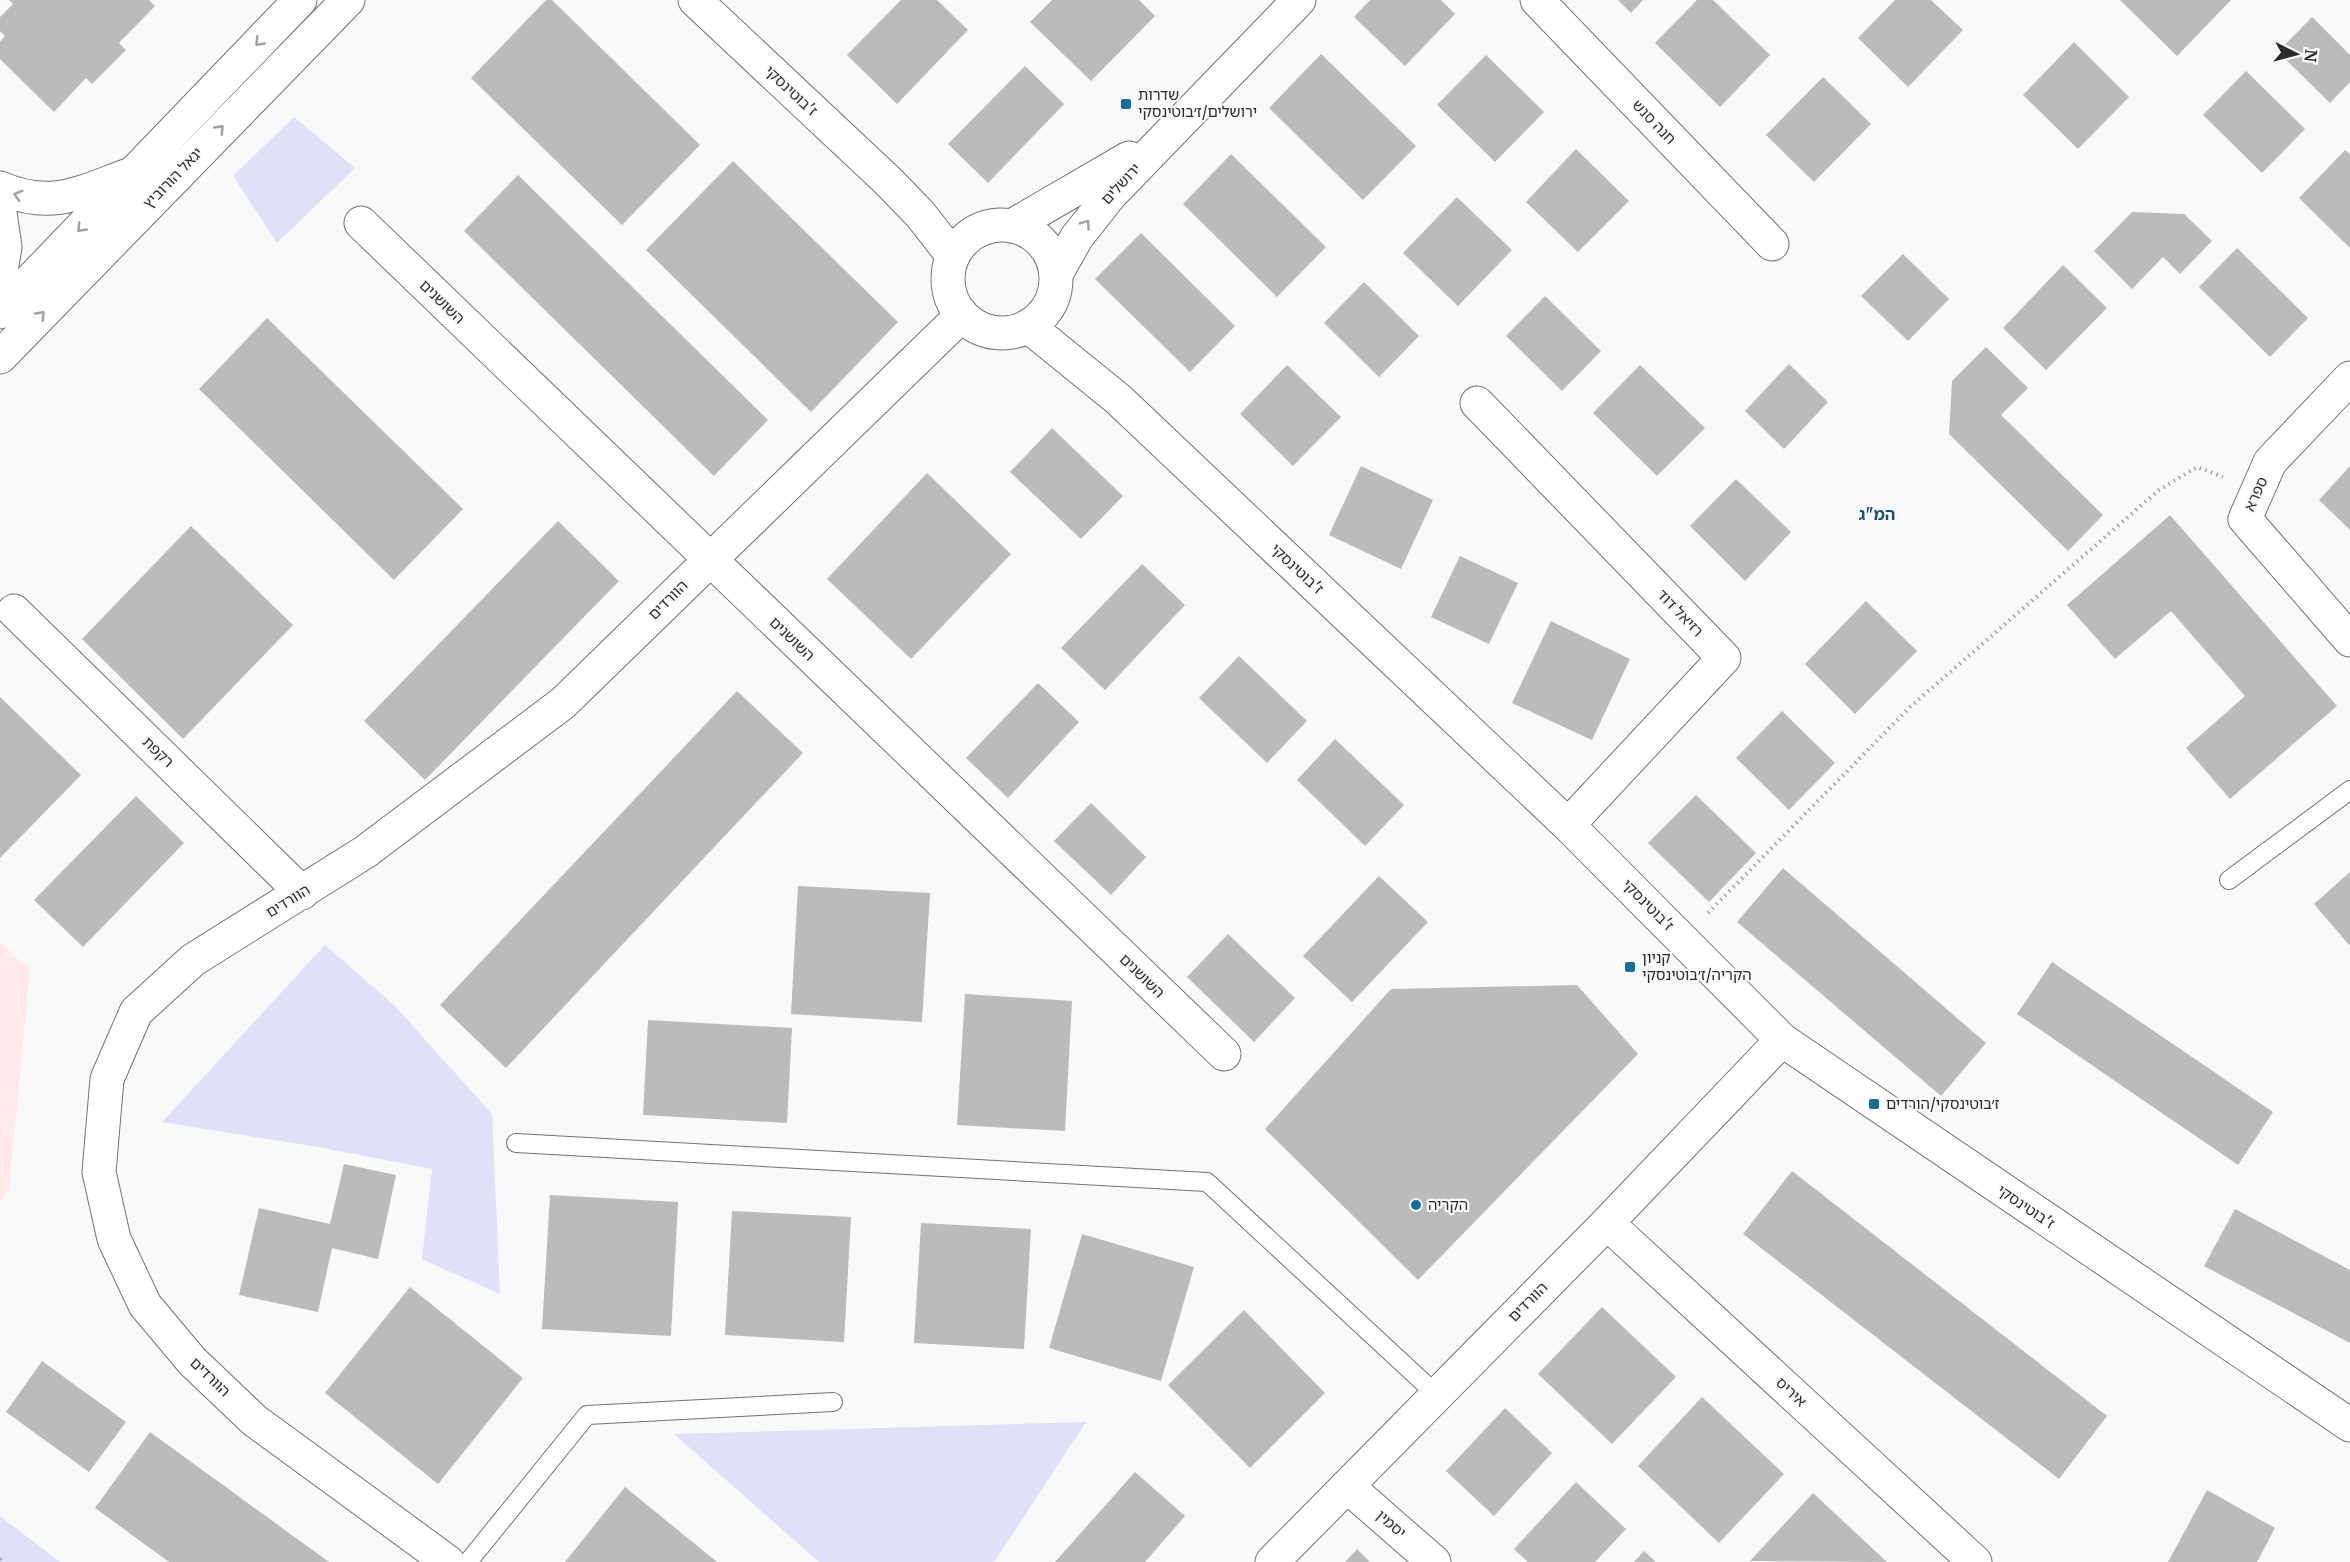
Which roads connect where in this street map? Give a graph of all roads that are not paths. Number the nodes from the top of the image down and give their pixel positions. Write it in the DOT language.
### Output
graph roads {
  1 [pos="300,0"];
  2 [pos="348,0"];
  3 [pos="695,0"];
  4 [pos="1299,0"];
  5 [pos="1537,0"];
  6 [pos="1198,103"];
  7 [pos="134,173"];
  8 [pos="888,182"];
  9 [pos="0,188"];
  10 [pos="0,213"];
  11 [pos="361,223"];
  12 [pos="1012,226"];
  13 [pos="978,230"];
  14 [pos="1772,244"];
  15 [pos="953,256"];
  16 [pos="0,277"];
  17 [pos="1054,287"];
  18 [pos="0,312"];
  19 [pos="962,315"];
  20 [pos="1028,326"];
  21 [pos="0,357"];
  22 [pos="2350,378"];
  23 [pos="1119,399"];
  24 [pos="1477,403"];
  25 [pos="710,560"];
  26 [pos="14,611"];
  27 [pos="2350,640"];
  28 [pos="2350,790"];
  29 [pos="1568,825"];
  30 [pos="2229,880"];
  31 [pos="302,893"];
  32 [pos="1782,1040"];
  33 [pos="1224,1054"];
  34 [pos="516,1143"];
  35 [pos="1607,1223"];
  36 [pos="1437,1395"];
  37 [pos="832,1402"];
  38 [pos="2350,1425"];
  39 [pos="1347,1486"];
  40 [pos="448,1562"];
  41 [pos="468,1562"];
  42 [pos="1272,1562"];
  43 [pos="1434,1562"];
  44 [pos="1976,1562"];
  1 -- 7 [label="street, one-way"];
  21 -- 2 [label="street, יגאל הורוביץ, one-way"];
  3 -- 8 [label="street, ז'בוטינסקי"];
  4 -- 6 [label="street, ירושלים"];
  5 -- 14 [label="street, חנה סנש"];
  6 -- 12 [label="street, ירושלים"];
  17 -- 6 [label="street, ירושלים, one-way"];
  7 -- 9 [label="street, one-way"];
  7 -- 18 [label="street, one-way"];
  8 -- 13 [label="street, ז'בוטינסקי"];
  8 -- 15 [label="street, ז'בוטינסקי"];
  10 -- 16 [label="street"];
  11 -- 25 [label="street, השושנים"];
  12 -- 13 [label="street"];
  12 -- 17 [label="street"];
  13 -- 15 [label="street"];
  15 -- 19 [label="street"];
  17 -- 20 [label="street"];
  17 -- 23 [label="street, ז'בוטינסקי"];
  19 -- 20 [label="street"];
  19 -- 25 [label="street, הוורדים"];
  20 -- 23 [label="street, ז'בוטינסקי"];
  22 -- 27 [label="street, ספרא"];
  23 -- 29 [label="street, ז'בוטינסקי"];
  24 -- 29 [label="street, רזיאל דוד"];
  25 -- 31 [label="street, הוורדים"];
  25 -- 33 [label="street, השושנים"];
  26 -- 31 [label="street, רקפת"];
  28 -- 30 [label="lane"];
  29 -- 32 [label="street, ז'בוטינסקי"];
  31 -- 40 [label="street, הוורדים"];
  32 -- 35 [label="street, הוורדים"];
  32 -- 38 [label="street, ז'בוטינסקי"];
  34 -- 36 [label="lane"];
  35 -- 36 [label="street, הוורדים"];
  35 -- 44 [label="street, איריס"];
  36 -- 39 [label="street, הוורדים"];
  37 -- 41 [label="lane"];
  39 -- 42 [label="street, הוורדים"];
  39 -- 43 [label="street, יסמין"];
}
